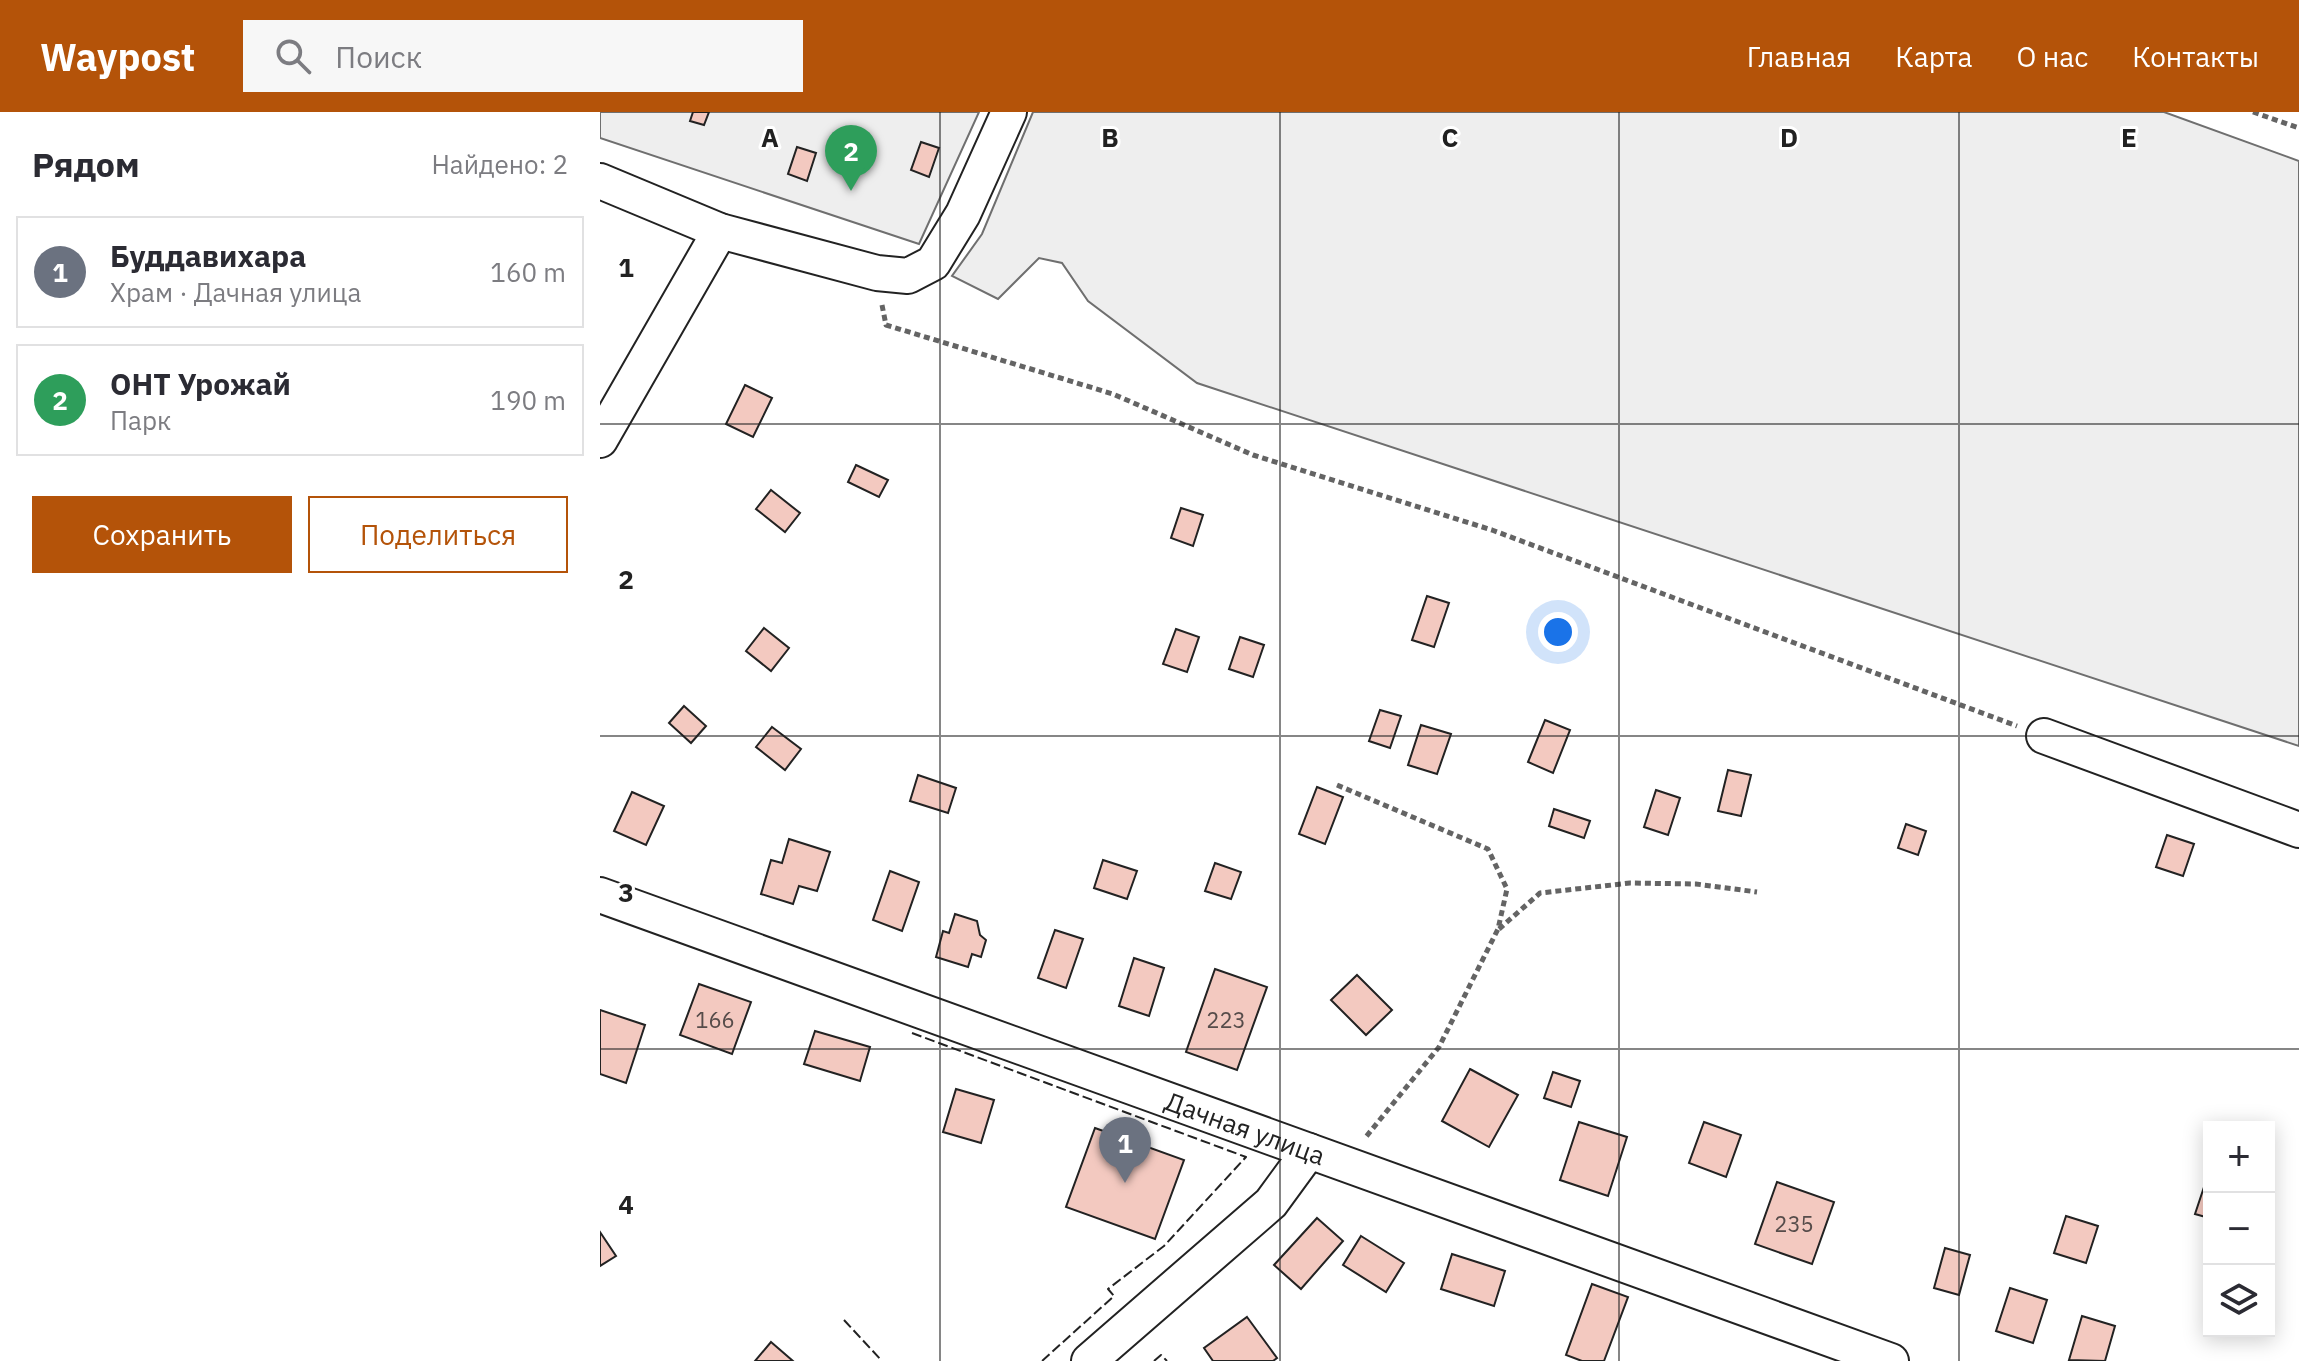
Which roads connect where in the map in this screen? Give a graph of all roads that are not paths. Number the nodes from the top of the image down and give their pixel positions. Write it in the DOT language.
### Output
graph roads {
  1 [pos="1009,112"];
  2 [pos="600,181"];
  3 [pos="720,231"];
  4 [pos="600,440"];
  5 [pos="2044,736"];
  6 [pos="2299,830"];
  7 [pos="600,895"];
  8 [pos="1309,1151"];
  9 [pos="1089,1361"];
  10 [pos="1891,1361"];
  1 -- 3 [label="street"];
  2 -- 3 [label="street"];
  3 -- 4 [label="street"];
  5 -- 6 [label="street"];
  7 -- 8 [label="street, Дачная улица"];
  8 -- 9 [label="street"];
  8 -- 10 [label="street, Дачная улица"];
}
